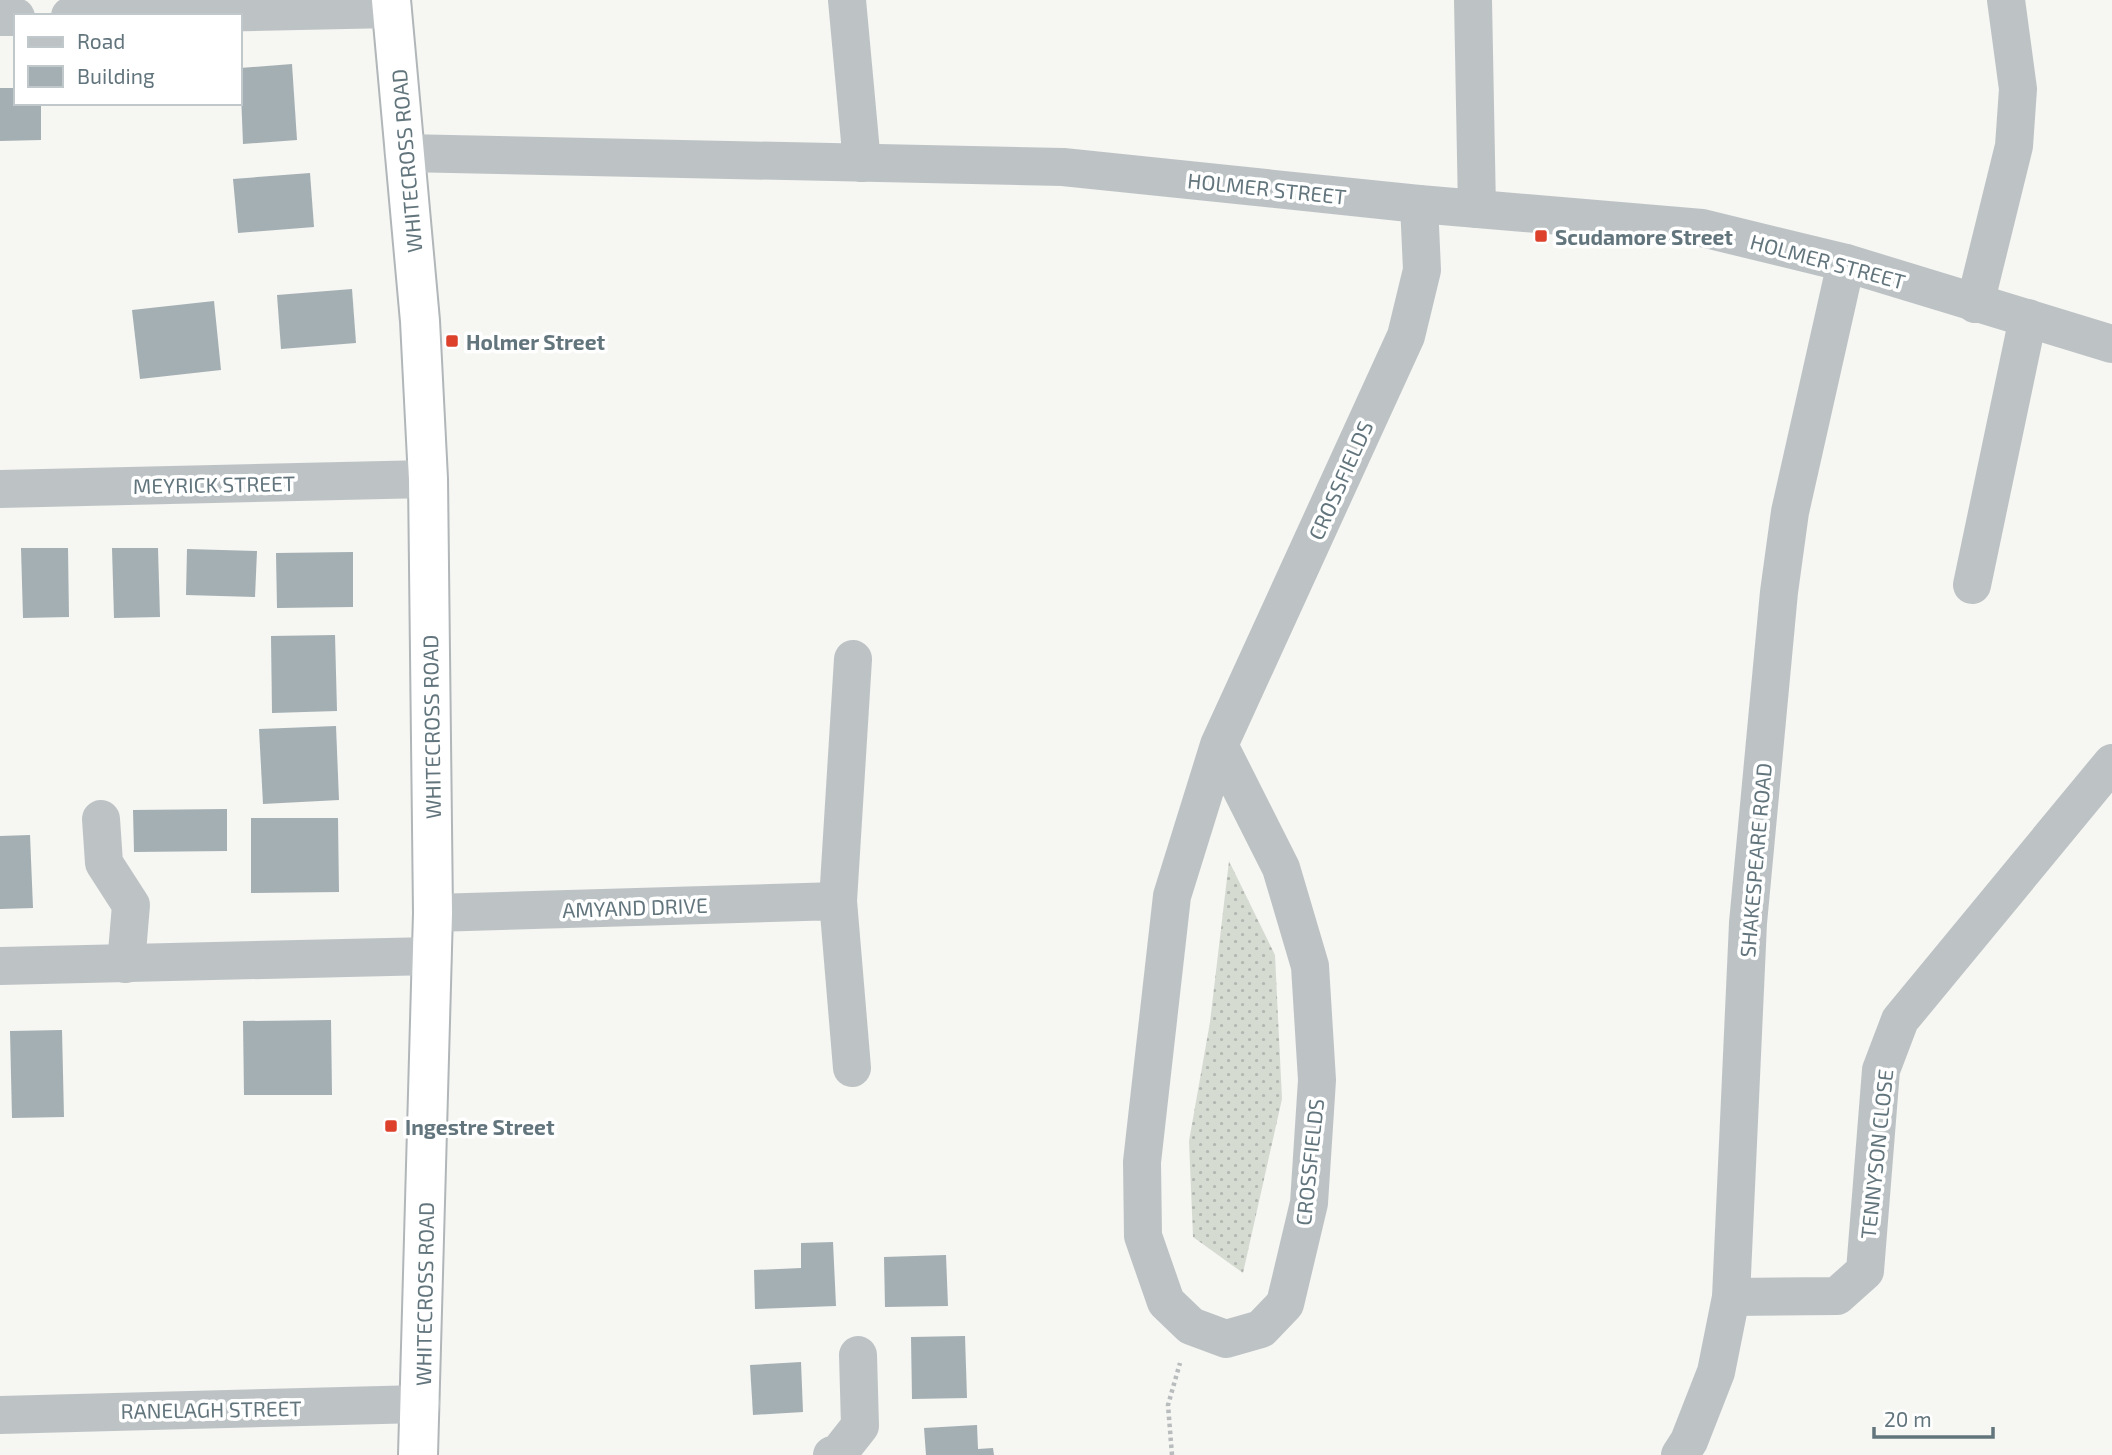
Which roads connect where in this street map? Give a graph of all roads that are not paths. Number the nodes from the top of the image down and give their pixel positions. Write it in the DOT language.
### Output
graph roads {
  1 [pos="848,0"];
  2 [pos="1473,0"];
  3 [pos="2006,0"];
  4 [pos="391,4"];
  5 [pos="123,14"];
  6 [pos="404,153"];
  7 [pos="862,163"];
  8 [pos="1419,204"];
  9 [pos="1477,209"];
  10 [pos="1846,263"];
  11 [pos="1975,303"];
  12 [pos="2028,318"];
  13 [pos="2112,344"];
  14 [pos="428,479"];
  15 [pos="0,489"];
  16 [pos="1972,585"];
  17 [pos="853,659"];
  18 [pos="1219,745"];
  19 [pos="2112,763"];
  20 [pos="101,819"];
  21 [pos="838,901"];
  22 [pos="433,913"];
  23 [pos="432,956"];
  24 [pos="126,964"];
  25 [pos="0,966"];
  26 [pos="852,1068"];
  27 [pos="1731,1297"];
  28 [pos="858,1355"];
  29 [pos="421,1404"];
  30 [pos="0,1415"];
  31 [pos="418,1455"];
  32 [pos="832,1455"];
  33 [pos="1679,1455"];
  1 -- 7 [label="street"];
  2 -- 9 [label="street"];
  3 -- 11 [label="street"];
  4 -- 5 [label="street"];
  4 -- 6 [label="highway, WHITECROSS ROAD"];
  6 -- 7 [label="street, HOLMER STREET"];
  6 -- 14 [label="highway, WHITECROSS ROAD"];
  7 -- 8 [label="street, HOLMER STREET"];
  8 -- 9 [label="street, HOLMER STREET"];
  8 -- 18 [label="street, CROSSFIELDS"];
  9 -- 10 [label="street, HOLMER STREET"];
  10 -- 11 [label="street, HOLMER STREET"];
  10 -- 27 [label="street, SHAKESPEARE ROAD"];
  11 -- 12 [label="street, HOLMER STREET"];
  12 -- 13 [label="street, HOLMER STREET"];
  12 -- 16 [label="street"];
  14 -- 15 [label="street, MEYRICK STREET"];
  14 -- 22 [label="highway, WHITECROSS ROAD"];
  17 -- 21 [label="street"];
  18 -- 18 [label="street, CROSSFIELDS"];
  19 -- 27 [label="street, TENNYSON CLOSE"];
  20 -- 24 [label="street"];
  21 -- 22 [label="street, AMYAND DRIVE"];
  21 -- 26 [label="street"];
  22 -- 23 [label="highway, WHITECROSS ROAD"];
  23 -- 24 [label="street"];
  23 -- 29 [label="highway, WHITECROSS ROAD"];
  24 -- 25 [label="street"];
  27 -- 33 [label="street, SHAKESPEARE ROAD"];
  28 -- 32 [label="street"];
  29 -- 30 [label="street, RANELAGH STREET"];
  29 -- 31 [label="highway, WHITECROSS ROAD"];
}
